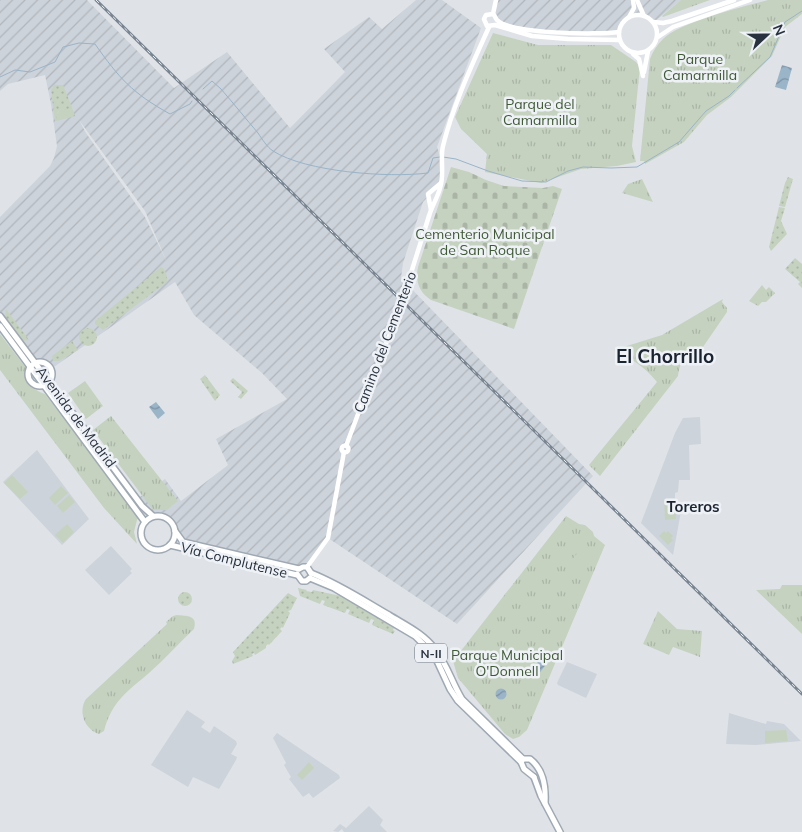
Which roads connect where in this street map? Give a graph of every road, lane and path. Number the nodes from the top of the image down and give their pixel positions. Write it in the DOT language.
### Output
graph roads {
  1 [pos="496,0"];
  2 [pos="635,0"];
  3 [pos="734,0"];
  4 [pos="750,0"];
  5 [pos="493,14"];
  6 [pos="644,16"];
  7 [pos="629,17"];
  8 [pos="497,20"];
  9 [pos="654,22"];
  10 [pos="492,26"];
  11 [pos="619,32"];
  12 [pos="658,37"];
  13 [pos="620,40"];
  14 [pos="648,51"];
  15 [pos="632,53"];
  16 [pos="442,182"];
  17 [pos="432,191"];
  18 [pos="437,198"];
  19 [pos="429,199"];
  20 [pos="431,210"];
  21 [pos="0,316"];
  22 [pos="0,326"];
  23 [pos="32,365"];
  24 [pos="47,384"];
  25 [pos="153,516"];
  26 [pos="145,522"];
  27 [pos="175,531"];
  28 [pos="170,545"];
  29 [pos="307,567"];
  30 [pos="298,572"];
  31 [pos="311,576"];
  32 [pos="522,761"];
  33 [pos="540,772"];
  34 [pos="534,777"];
  35 [pos="545,803"];
  36 [pos="560,832"];
  1 -- 5 [label="street"];
  2 -- 6 [label="street"];
  2 -- 7 [label="street"];
  3 -- 9 [label="street"];
  4 -- 12 [label="street"];
  5 -- 8 [label="street"];
  5 -- 10 [label="street"];
  6 -- 7 [label="street"];
  6 -- 9 [label="street"];
  7 -- 11 [label="street"];
  8 -- 10 [label="street"];
  8 -- 11 [label="street"];
  9 -- 12 [label="street"];
  10 -- 13 [label="street"];
  10 -- 16 [label="street, Camino del Cementerio"];
  11 -- 13 [label="street"];
  12 -- 14 [label="street"];
  13 -- 15 [label="street"];
  14 -- 15 [label="street"];
  14 -- 15 [label="street"];
  16 -- 17 [label="street"];
  16 -- 18 [label="street, Camino del Cementerio"];
  17 -- 18 [label="street"];
  17 -- 19 [label="street"];
  18 -- 19 [label="street"];
  18 -- 20 [label="street, Camino del Cementerio"];
  19 -- 20 [label="street, Camino del Cementerio"];
  20 -- 29 [label="street, Camino del Cementerio, bridge"];
  21 -- 23 [label="main road, Avenida de Madrid / N-II"];
  22 -- 23 [label="main road, Avenida de Madrid / N-II"];
  23 -- 24 [label="main road, Avenida de Madrid / N-II"];
  23 -- 24 [label="main road"];
  23 -- 24 [label="main road"];
  24 -- 25 [label="main road, Avenida de Madrid / N-II"];
  24 -- 26 [label="main road, Avenida de Madrid / N-II"];
  25 -- 26 [label="main road"];
  25 -- 27 [label="main road, N-II"];
  26 -- 28 [label="main road, N-II"];
  27 -- 28 [label="main road"];
  27 -- 30 [label="main road, Vía Complutense / N-II"];
  28 -- 30 [label="main road, Vía Complutense / N-II"];
  29 -- 30 [label="main road, N-II"];
  29 -- 31 [label="main road"];
  30 -- 31 [label="main road, N-II"];
  31 -- 32 [label="main road, N-II"];
  32 -- 33 [label="main road"];
  32 -- 34 [label="main road"];
  33 -- 34 [label="main road"];
  33 -- 35 [label="main road"];
  34 -- 35 [label="main road"];
  35 -- 36 [label="main road"];
}
